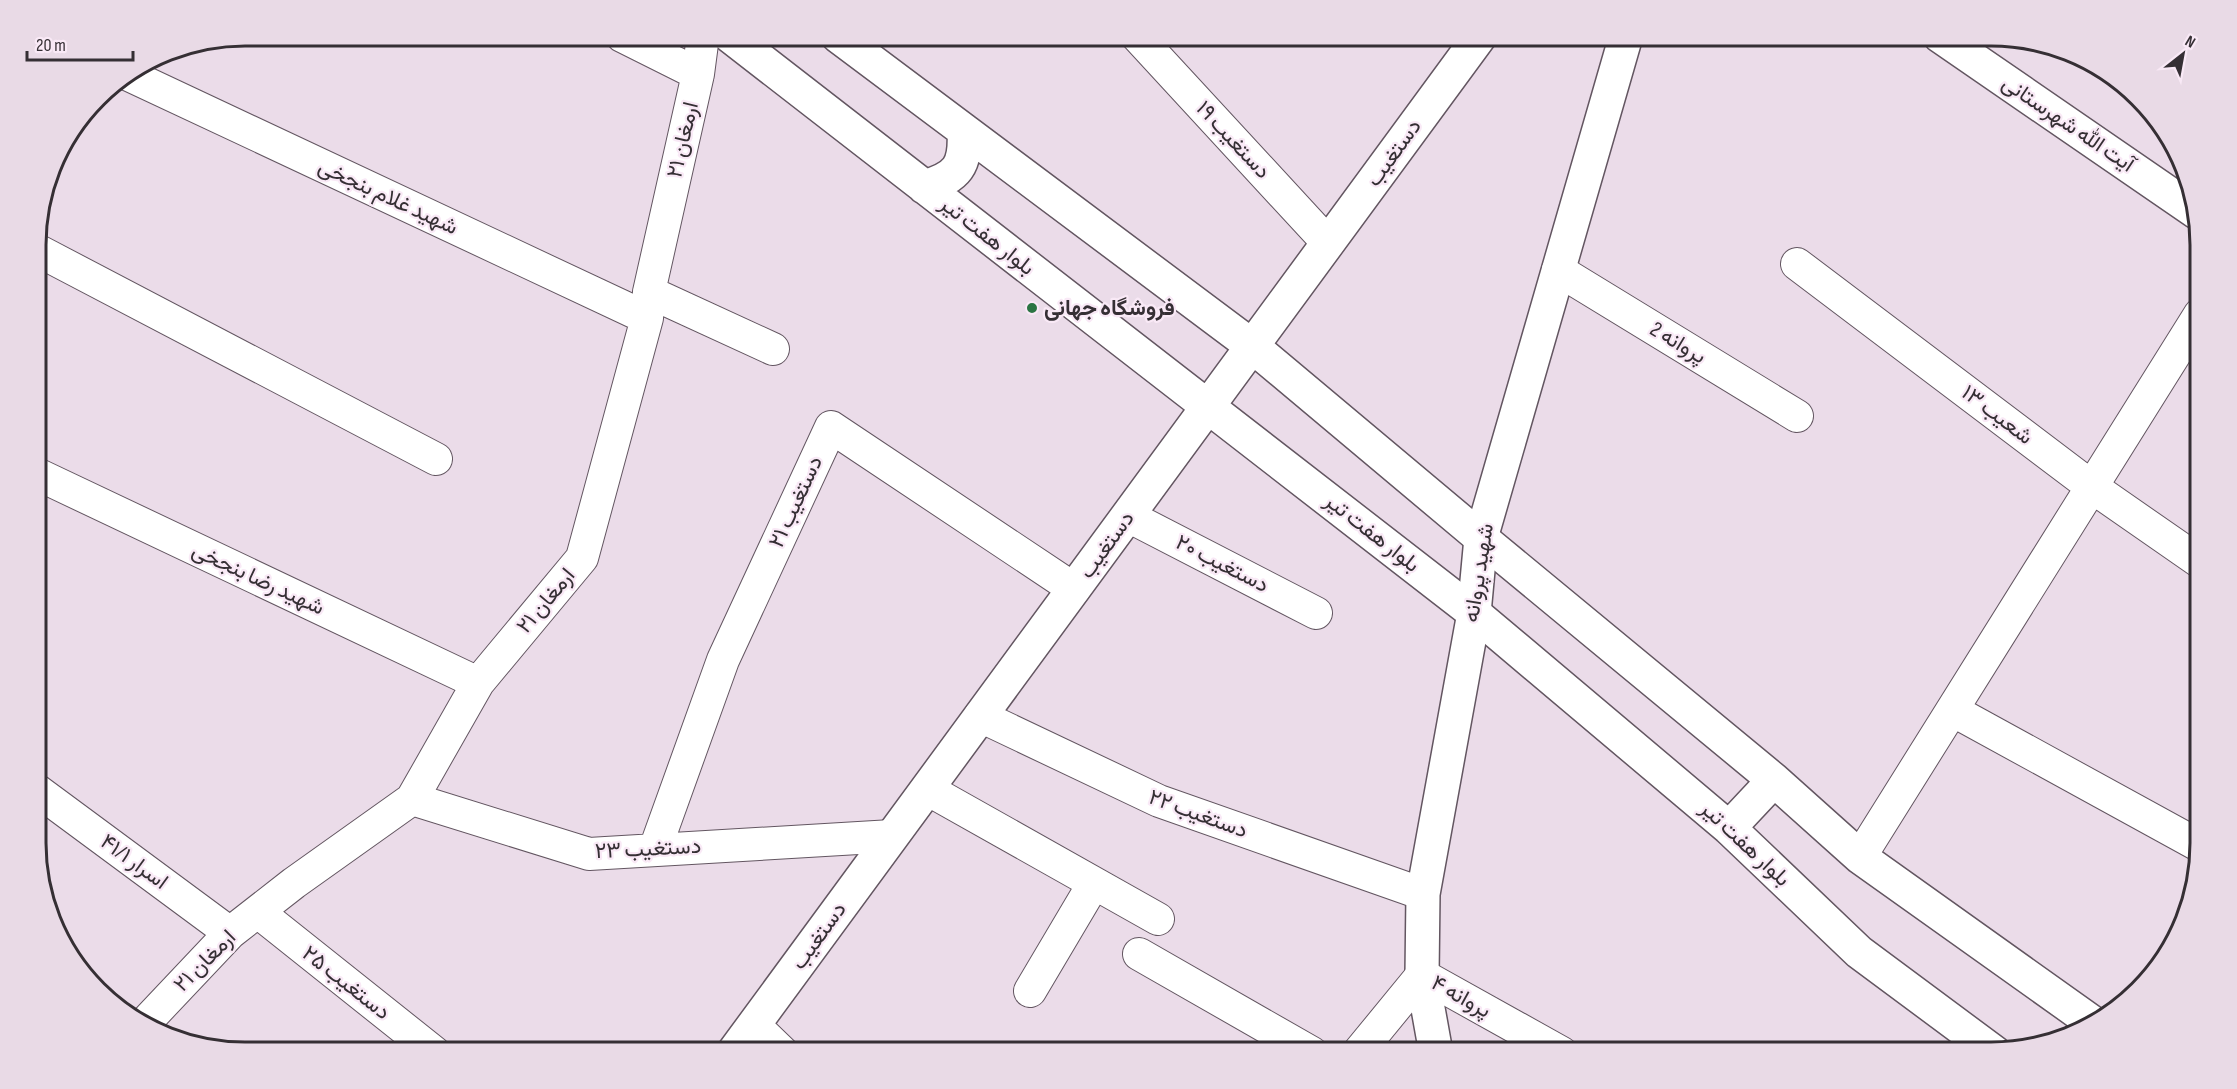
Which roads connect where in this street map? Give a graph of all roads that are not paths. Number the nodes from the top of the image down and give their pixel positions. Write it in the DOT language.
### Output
graph roads {
  1 [pos="642,46"];
  2 [pos="702,46"];
  3 [pos="743,46"];
  4 [pos="851,46"];
  5 [pos="1146,46"];
  6 [pos="1466,46"];
  7 [pos="1623,46"];
  8 [pos="1955,46"];
  9 [pos="698,74"];
  10 [pos="137,79"];
  11 [pos="964,131"];
  12 [pos="924,188"];
  13 [pos="2186,205"];
  14 [pos="1328,243"];
  15 [pos="47,256"];
  16 [pos="1797,264"];
  17 [pos="1558,270"];
  18 [pos="648,305"];
  19 [pos="2190,329"];
  20 [pos="1252,346"];
  21 [pos="773,349"];
  22 [pos="1208,407"];
  23 [pos="1797,416"];
  24 [pos="436,459"];
  25 [pos="47,479"];
  26 [pos="2092,487"];
  27 [pos="1128,516"];
  28 [pos="1481,538"];
  29 [pos="2190,555"];
  30 [pos="1074,589"];
  31 [pos="1316,613"];
  32 [pos="1474,613"];
  33 [pos="478,683"];
  34 [pos="1952,710"];
  35 [pos="980,716"];
  36 [pos="1774,780"];
  37 [pos="927,789"];
  38 [pos="46,797"];
  39 [pos="412,799"];
  40 [pos="1730,828"];
  41 [pos="892,836"];
  42 [pos="2190,841"];
  43 [pos="655,849"];
  44 [pos="1860,857"];
  45 [pos="1094,883"];
  46 [pos="1423,894"];
  47 [pos="258,912"];
  48 [pos="1158,919"];
  49 [pos="230,933"];
  50 [pos="1139,954"];
  51 [pos="1422,975"];
  52 [pos="1030,991"];
  53 [pos="150,1018"];
  54 [pos="2086,1018"];
  55 [pos="754,1025"];
  56 [pos="421,1042"];
  57 [pos="741,1042"];
  58 [pos="772,1042"];
  59 [pos="1293,1042"];
  60 [pos="1368,1042"];
  61 [pos="1434,1042"];
  62 [pos="1542,1042"];
  63 [pos="1980,1042"];
  1 -- 9 [label="street"];
  2 -- 9 [label="street, ارمغان ۲۱"];
  3 -- 12 [label="main road, بلوار هفت تیر"];
  4 -- 11 [label="main road"];
  5 -- 14 [label="street, دستغیب ۱۹"];
  6 -- 14 [label="main road, دستغیب"];
  7 -- 17 [label="main road, شهید پروانه"];
  8 -- 13 [label="main road, آیت الله شهرستانی"];
  9 -- 18 [label="street, ارمغان ۲۱"];
  10 -- 18 [label="street, شهید غلام بنجخی"];
  11 -- 12 [label="main road"];
  11 -- 20 [label="main road"];
  12 -- 22 [label="main road, بلوار هفت تیر"];
  14 -- 20 [label="main road, دستغیب"];
  15 -- 24 [label="street"];
  16 -- 26 [label="street, شعیب ۱۳"];
  17 -- 23 [label="street, پروانه 2"];
  17 -- 28 [label="main road, شهید پروانه"];
  18 -- 21 [label="street, شهید غلام بنجخی"];
  18 -- 33 [label="street, ارمغان ۲۱"];
  19 -- 26 [label="street"];
  20 -- 22 [label="main road, دستغیب"];
  20 -- 28 [label="main road"];
  22 -- 27 [label="main road, دستغیب"];
  22 -- 32 [label="main road, بلوار هفت تیر"];
  25 -- 33 [label="street, شهید رضا بنجخی"];
  26 -- 29 [label="street, شعیب ۱۳"];
  26 -- 34 [label="street"];
  27 -- 30 [label="main road, دستغیب"];
  27 -- 31 [label="street, دستغیب ۲۰"];
  28 -- 32 [label="main road, شهید پروانه"];
  28 -- 36 [label="main road"];
  30 -- 35 [label="main road, دستغیب"];
  30 -- 43 [label="street, دستغیب ۲۱"];
  32 -- 40 [label="main road, بلوار هفت تیر"];
  32 -- 46 [label="main road, شهید پروانه"];
  33 -- 39 [label="street, ارمغان ۲۱"];
  34 -- 42 [label="street"];
  34 -- 44 [label="street"];
  35 -- 37 [label="main road, دستغیب"];
  35 -- 46 [label="street, دستغیب ۲۲"];
  36 -- 40 [label="main road"];
  36 -- 44 [label="main road"];
  37 -- 41 [label="main road, دستغیب"];
  37 -- 45 [label="street"];
  38 -- 49 [label="street, اسرار ۴۱/۱"];
  39 -- 43 [label="street, دستغیب ۲۳"];
  39 -- 47 [label="street, ارمغان ۲۱"];
  40 -- 63 [label="main road, بلوار هفت تیر"];
  41 -- 43 [label="street, دستغیب ۲۳"];
  41 -- 55 [label="main road, دستغیب"];
  44 -- 54 [label="main road"];
  45 -- 48 [label="street"];
  45 -- 52 [label="street"];
  46 -- 51 [label="main road, شهید پروانه"];
  47 -- 49 [label="street, ارمغان ۲۱"];
  47 -- 56 [label="street, دستغیب ۲۵"];
  49 -- 53 [label="street, ارمغان ۲۱"];
  50 -- 59 [label="street"];
  51 -- 60 [label="street"];
  51 -- 61 [label="main road, شهید پروانه"];
  51 -- 62 [label="street, پروانه ۴"];
  55 -- 57 [label="main road, دستغیب"];
  55 -- 58 [label="street"];
}
